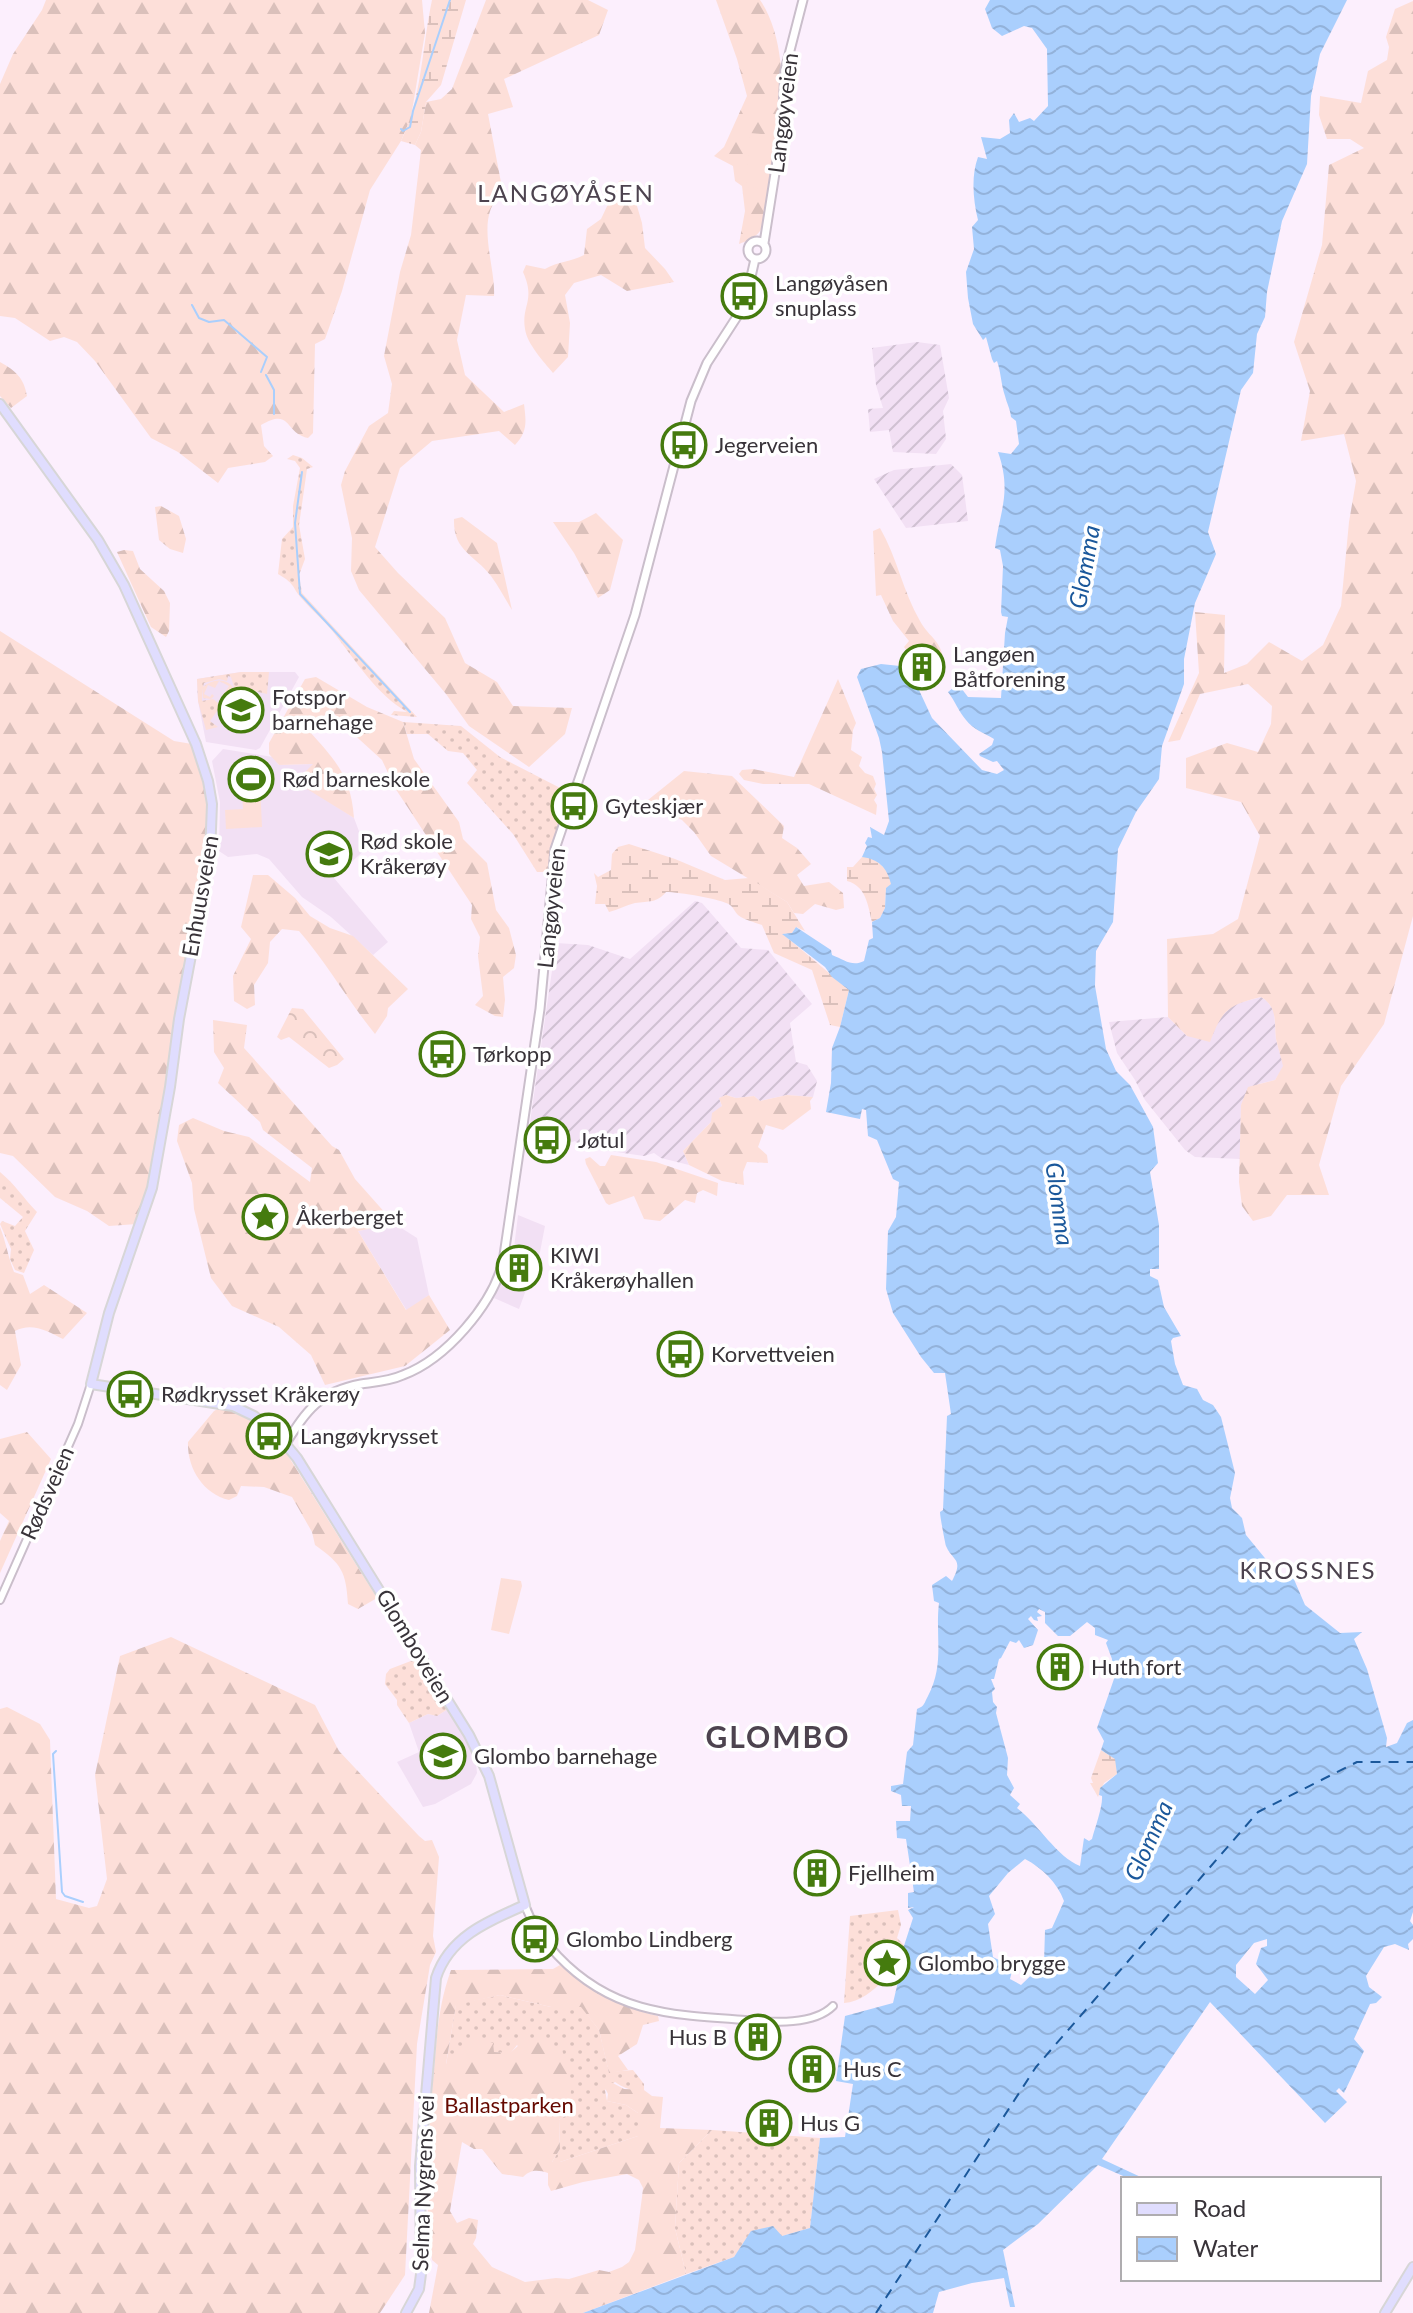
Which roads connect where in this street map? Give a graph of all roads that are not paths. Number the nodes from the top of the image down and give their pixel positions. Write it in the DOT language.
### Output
graph roads {
  1 [pos="803,0"];
  2 [pos="766,226"];
  3 [pos="754,241"];
  4 [pos="764,243"];
  5 [pos="755,259"];
  6 [pos="0,404"];
  7 [pos="91,1384"];
  8 [pos="295,1426"];
  9 [pos="278,1435"];
  10 [pos="286,1443"];
  11 [pos="0,1600"];
  12 [pos="525,1905"];
  13 [pos="833,2006"];
  14 [pos="1413,2267"];
  15 [pos="406,2313"];
  16 [pos="1385,2313"];
  1 -- 2 [label="main road, Langøyveien"];
  2 -- 3 [label="main road, Langøyveien"];
  2 -- 4 [label="main road, Langøyveien"];
  3 -- 4 [label="main road"];
  3 -- 5 [label="main road"];
  4 -- 5 [label="main road"];
  5 -- 8 [label="main road, Langøyveien"];
  6 -- 7 [label="main road, Enhuusveien"];
  7 -- 9 [label="main road, Glomboveien"];
  7 -- 11 [label="street, Rødsveien"];
  8 -- 9 [label="main road, Langøyveien"];
  8 -- 10 [label="main road, Langøyveien"];
  9 -- 10 [label="main road, Glomboveien"];
  10 -- 12 [label="main road, Glomboveien"];
  12 -- 13 [label="street, Glomboveien"];
  12 -- 15 [label="main road, Selma Nygrens vei"];
  14 -- 16 [label="main road"];
}
